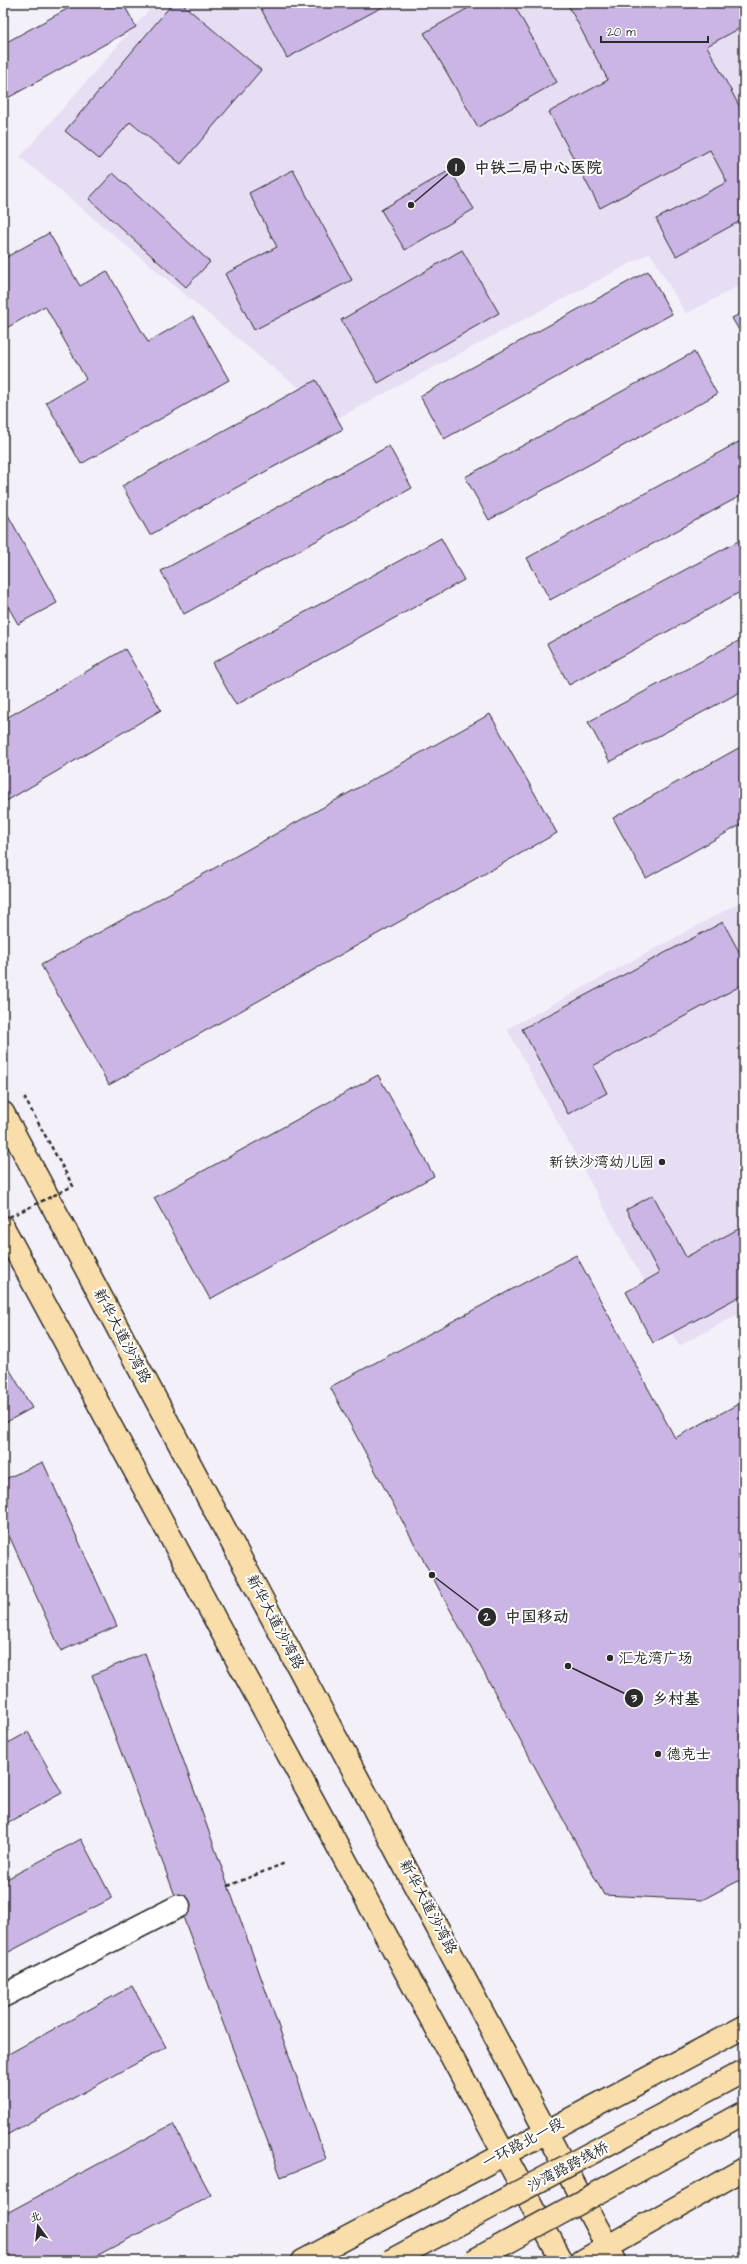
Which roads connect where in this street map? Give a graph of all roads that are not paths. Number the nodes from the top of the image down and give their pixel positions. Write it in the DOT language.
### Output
graph roads {
  1 [pos="3,1113"];
  2 [pos="3,1227"];
  3 [pos="179,1906"];
  4 [pos="3,1996"];
  5 [pos="744,2027"];
  6 [pos="744,2071"];
  7 [pos="744,2112"];
  8 [pos="547,2130"];
  9 [pos="503,2154"];
  10 [pos="744,2169"];
  11 [pos="612,2254"];
  12 [pos="303,2261"];
  13 [pos="390,2261"];
  14 [pos="473,2261"];
  15 [pos="562,2261"];
  16 [pos="582,2261"];
  1 -- 8 [label="main road, 新华大道沙湾路"];
  2 -- 9 [label="main road"];
  3 -- 4 [label="lane"];
  5 -- 8 [label="main road, 一环路北一段"];
  6 -- 13 [label="main road, 沙湾路跨线桥, bridge"];
  7 -- 14 [label="main road, bridge"];
  8 -- 9 [label="main road, 一环路北一段"];
  8 -- 11 [label="main road, 新华大道沙湾路"];
  9 -- 12 [label="main road, 一环路北一段"];
  9 -- 15 [label="main road"];
  10 -- 11 [label="main road"];
  11 -- 16 [label="main road"];
}
